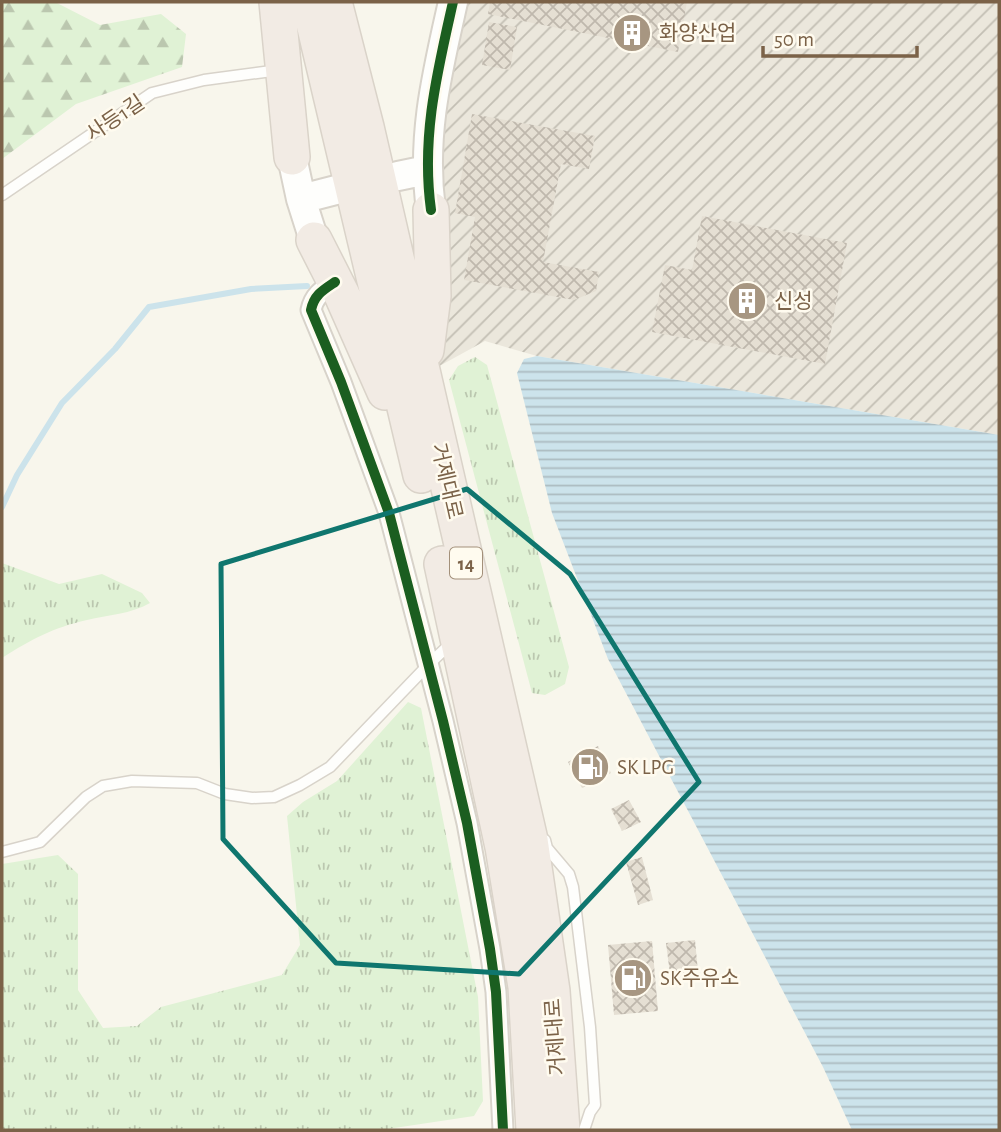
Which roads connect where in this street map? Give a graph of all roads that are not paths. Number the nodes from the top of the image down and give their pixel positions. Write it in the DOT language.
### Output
graph roads {
  1 [pos="277,2"];
  2 [pos="309,2"];
  3 [pos="334,2"];
  4 [pos="453,2"];
  5 [pos="283,70"];
  6 [pos="292,157"];
  7 [pos="427,170"];
  8 [pos="398,176"];
  9 [pos="336,190"];
  10 [pos="2,195"];
  11 [pos="301,199"];
  12 [pos="431,210"];
  13 [pos="314,240"];
  14 [pos="335,282"];
  15 [pos="424,375"];
  16 [pos="428,503"];
  17 [pos="477,608"];
  18 [pos="497,636"];
  19 [pos="460,645"];
  20 [pos="428,665"];
  21 [pos="541,823"];
  22 [pos="2,852"];
  23 [pos="503,1130"];
  24 [pos="534,1130"];
  25 [pos="562,1130"];
  26 [pos="584,1130"];
  1 -- 5 [label="highway"];
  2 -- 16 [label="highway, 거제대로 / 14"];
  3 -- 15 [label="highway, 거제대로 / 14"];
  4 -- 7 [label="street"];
  5 -- 6 [label="highway"];
  5 -- 10 [label="lane, 사등1길"];
  6 -- 11 [label="street"];
  7 -- 8 [label="street"];
  7 -- 12 [label="street"];
  9 -- 11 [label="street"];
  11 -- 13 [label="street"];
  12 -- 15 [label="highway"];
  13 -- 14 [label="highway"];
  14 -- 16 [label="highway"];
  14 -- 20 [label="street"];
  15 -- 17 [label="highway, 거제대로 / 14"];
  16 -- 19 [label="highway, 거제대로 / 14"];
  17 -- 18 [label="lane"];
  17 -- 25 [label="highway, 거제대로 / 14"];
  19 -- 20 [label="lane"];
  19 -- 24 [label="highway, 거제대로 / 14"];
  20 -- 22 [label="lane"];
  20 -- 23 [label="street"];
  21 -- 26 [label="lane"];
}
